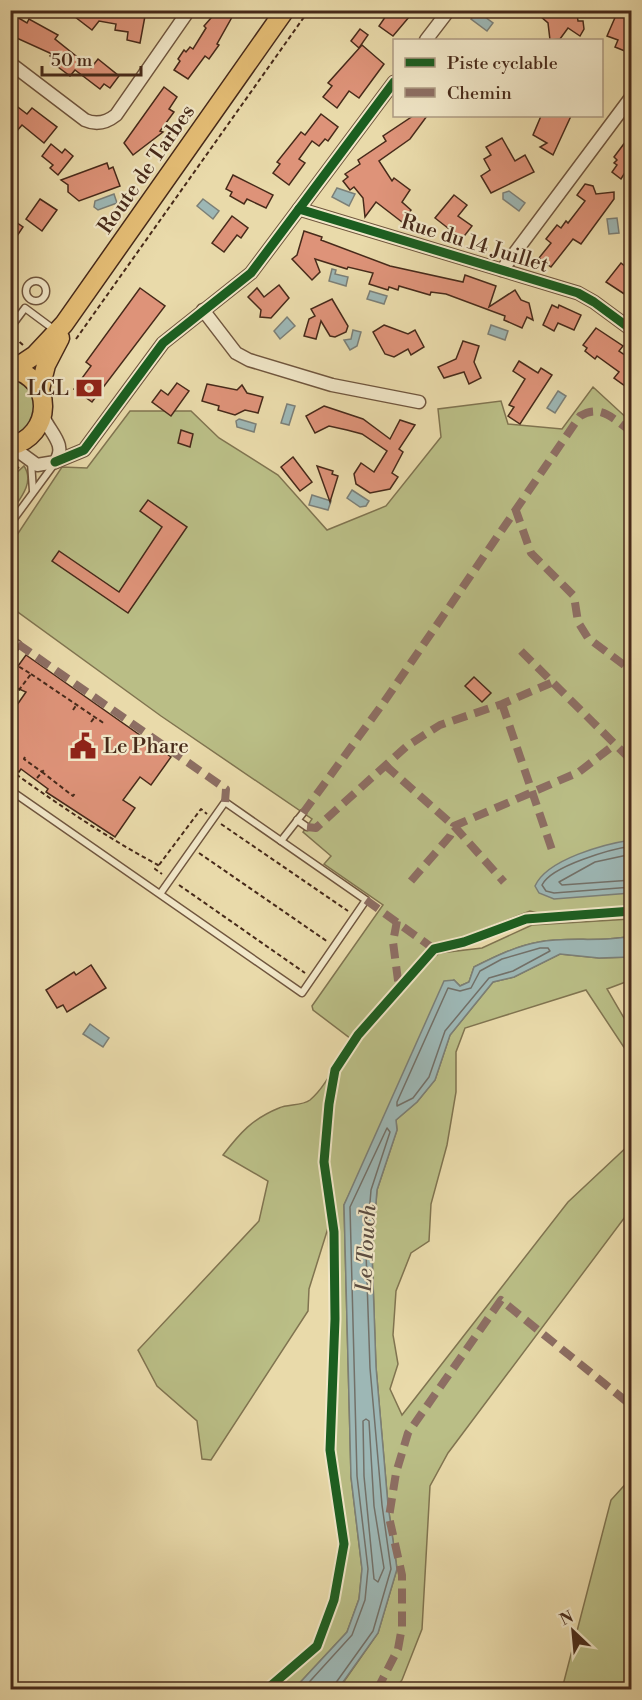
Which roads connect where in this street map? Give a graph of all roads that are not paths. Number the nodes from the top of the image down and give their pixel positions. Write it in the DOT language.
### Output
graph roads {
  1 [pos="285,10"];
  2 [pos="449,10"];
  3 [pos="186,12"];
  4 [pos="427,39"];
  5 [pos="10,63"];
  6 [pos="393,83"];
  7 [pos="632,96"];
  8 [pos="299,209"];
  9 [pos="502,270"];
  10 [pos="31,300"];
  11 [pos="25,308"];
  12 [pos="203,310"];
  13 [pos="12,323"];
  14 [pos="61,328"];
  15 [pos="632,330"];
  16 [pos="23,359"];
  17 [pos="40,389"];
  18 [pos="419,402"];
  19 [pos="43,416"];
  20 [pos="59,442"];
  21 [pos="90,442"];
  22 [pos="11,446"];
  23 [pos="31,462"];
  24 [pos="55,462"];
  25 [pos="33,491"];
  26 [pos="10,524"];
  27 [pos="10,639"];
  28 [pos="10,654"];
  29 [pos="10,790"];
  30 [pos="303,813"];
  31 [pos="297,820"];
  32 [pos="307,826"];
  33 [pos="281,841"];
  34 [pos="160,894"];
  1 -- 14 [label="main road, Route de Tarbes"];
  2 -- 4 [label="street"];
  3 -- 5 [label="street"];
  6 -- 8 [label="street"];
  7 -- 9 [label="street"];
  8 -- 9 [label="street, Rue du 14 Juillet"];
  8 -- 12 [label="street"];
  9 -- 15 [label="street, Rue du 14 Juillet"];
  10 -- 11 [label="lane"];
  11 -- 13 [label="lane"];
  11 -- 14 [label="lane"];
  12 -- 18 [label="street"];
  12 -- 21 [label="street"];
  14 -- 16 [label="main road, Route de Tarbes"];
  14 -- 17 [label="main road, Route de Tarbes"];
  16 -- 17 [label="main road"];
  17 -- 19 [label="main road"];
  19 -- 20 [label="street"];
  19 -- 22 [label="main road"];
  20 -- 21 [label="street"];
  20 -- 24 [label="street"];
  21 -- 24 [label="street"];
  22 -- 23 [label="street"];
  23 -- 24 [label="street"];
  23 -- 25 [label="lane"];
  24 -- 25 [label="lane"];
  25 -- 26 [label="lane"];
  27 -- 28 [label="lane"];
  29 -- 34 [label="lane"];
  30 -- 31 [label="lane"];
  31 -- 32 [label="lane"];
  31 -- 33 [label="lane"];
  33 -- 34 [label="lane"];
  33 -- 34 [label="lane"];
}
